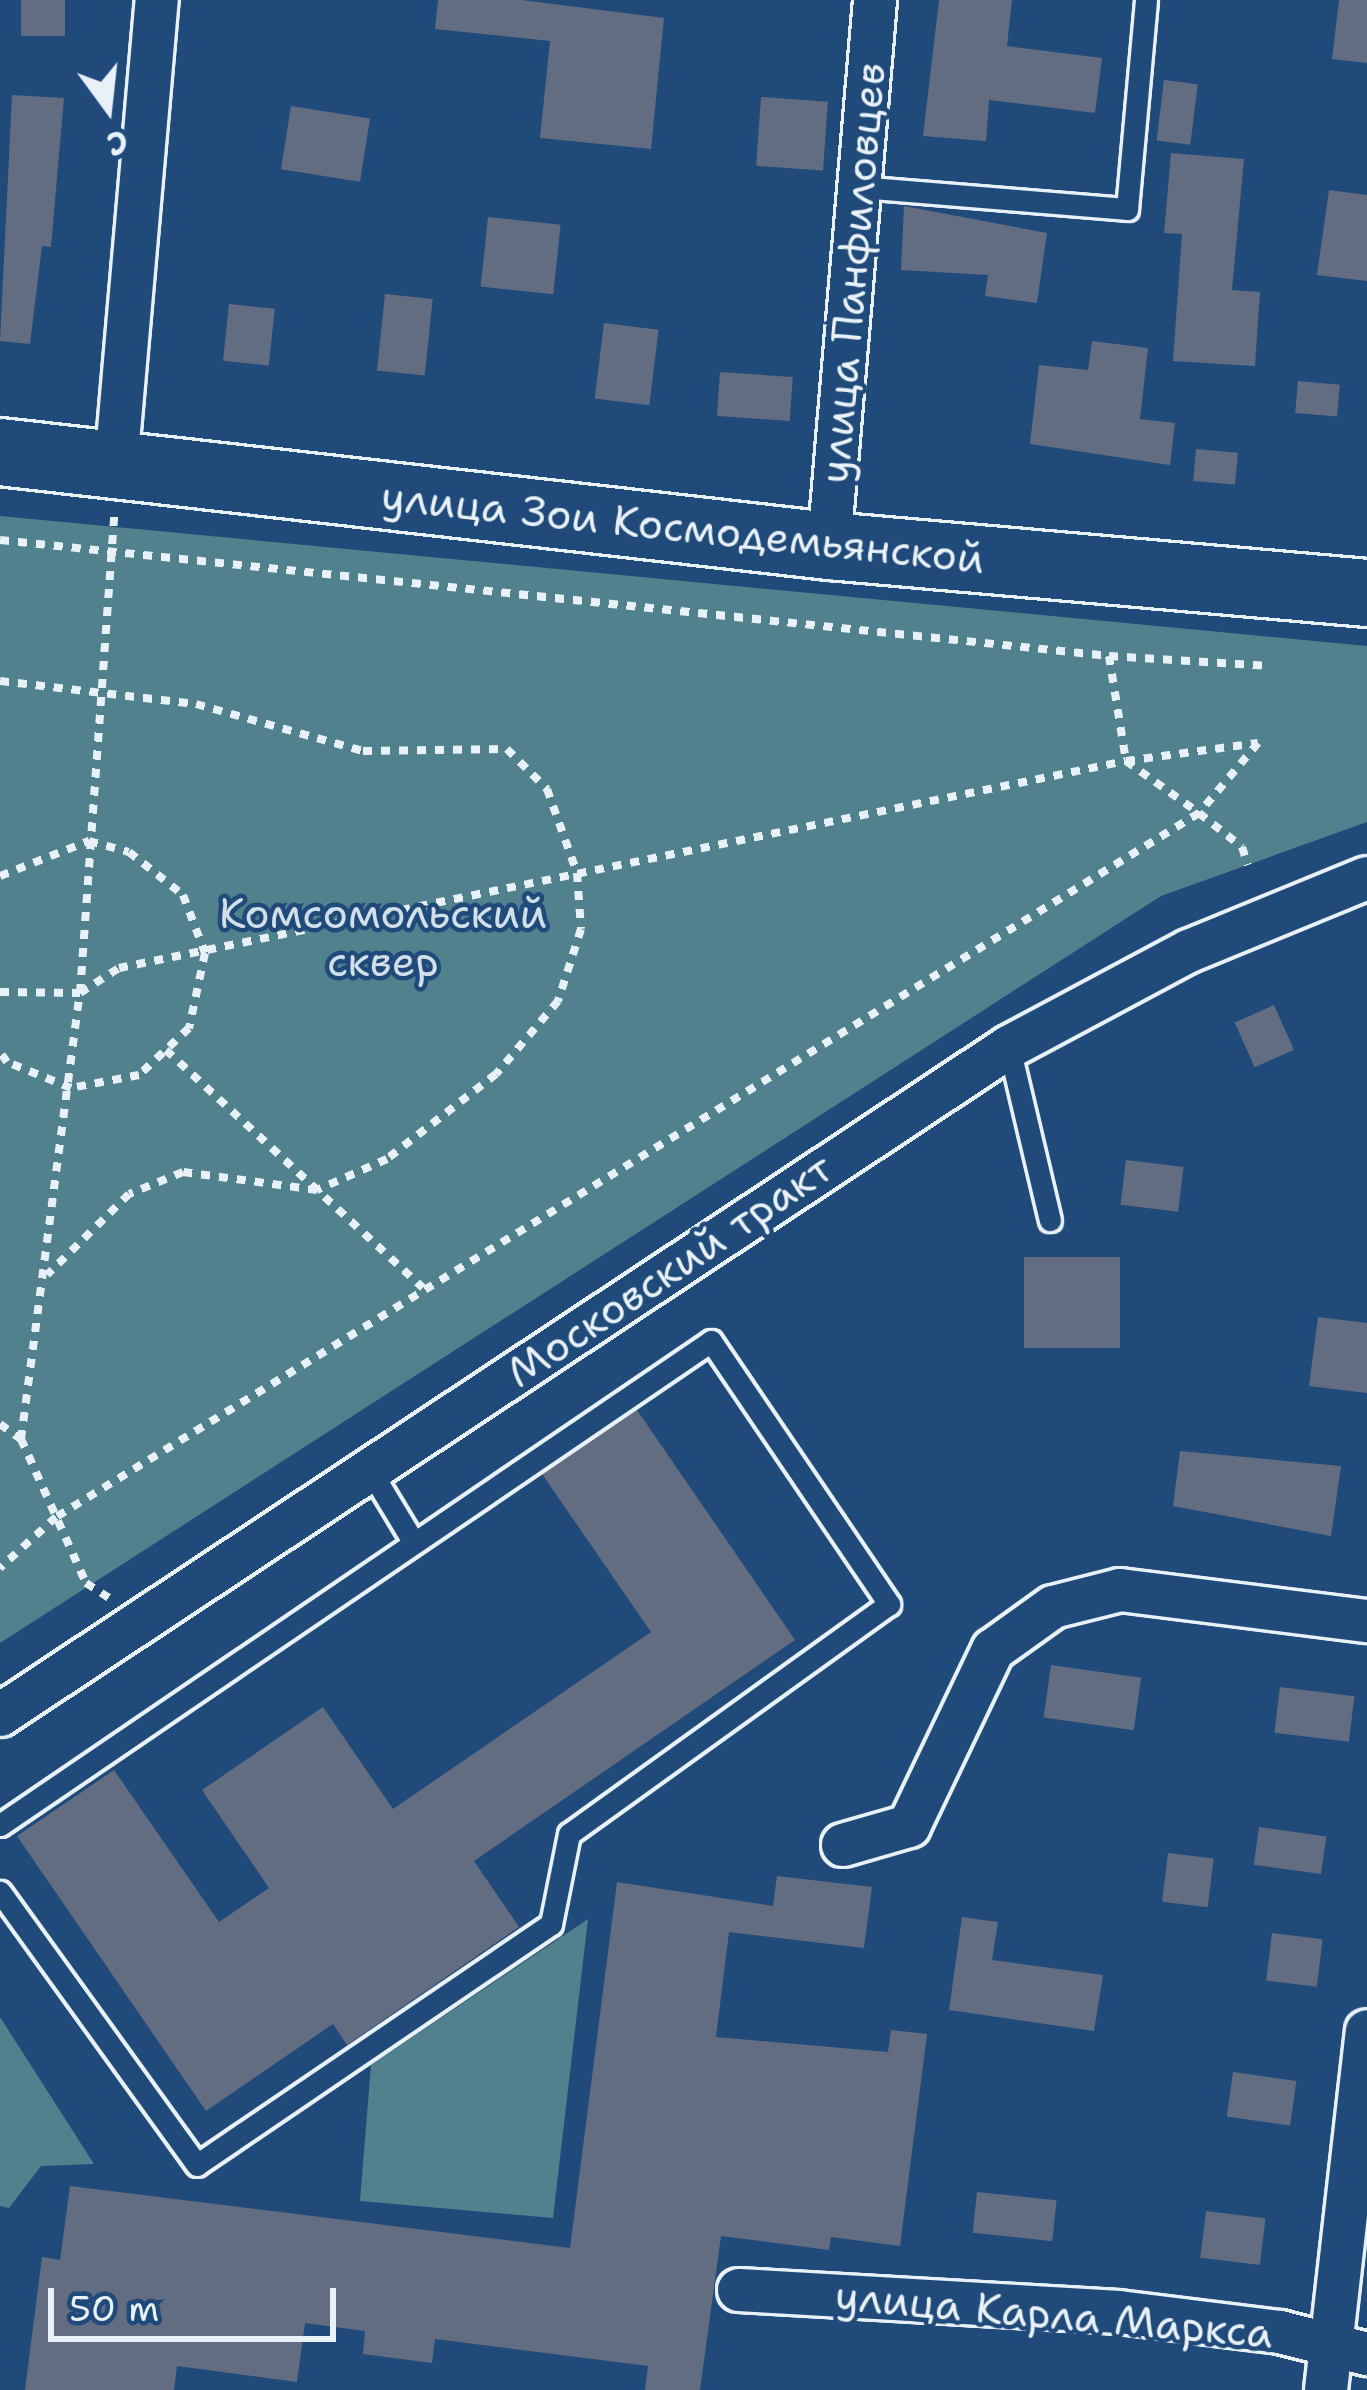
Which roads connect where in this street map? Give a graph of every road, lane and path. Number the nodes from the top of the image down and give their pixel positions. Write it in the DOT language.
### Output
graph roads {
  1 [pos="157,0"];
  2 [pos="875,0"];
  3 [pos="1147,0"];
  4 [pos="859,187"];
  5 [pos="0,452"];
  6 [pos="116,465"];
  7 [pos="0,539"];
  8 [pos="829,545"];
  9 [pos="112,552"];
  10 [pos="1367,593"];
  11 [pos="1109,656"];
  12 [pos="1266,665"];
  13 [pos="0,681"];
  14 [pos="101,692"];
  15 [pos="1126,761"];
  16 [pos="1199,813"];
  17 [pos="89,841"];
  18 [pos="1248,865"];
  19 [pos="577,873"];
  20 [pos="0,876"];
  21 [pos="1367,878"];
  22 [pos="205,953"];
  23 [pos="0,992"];
  24 [pos="80,993"];
  25 [pos="1009,1047"];
  26 [pos="166,1050"];
  27 [pos="0,1052"];
  28 [pos="7,1062"];
  29 [pos="0,1072"];
  30 [pos="71,1088"];
  31 [pos="317,1190"];
  32 [pos="1050,1220"];
  33 [pos="47,1275"];
  34 [pos="423,1288"];
  35 [pos="0,1424"];
  36 [pos="21,1439"];
  37 [pos="370,1470"];
  38 [pos="56,1517"];
  39 [pos="414,1543"];
  40 [pos="0,1553"];
  41 [pos="10,1560"];
  42 [pos="0,1568"];
  43 [pos="141,1619"];
  44 [pos="1367,1621"];
  45 [pos="0,1715"];
  46 [pos="0,1825"];
  47 [pos="843,1845"];
  48 [pos="0,1892"];
  49 [pos="1367,2032"];
  50 [pos="739,2290"];
  51 [pos="1350,2349"];
  52 [pos="1326,2390"];
  1 -- 6 [label="street"];
  2 -- 4 [label="street, улица Панфиловцев"];
  3 -- 4 [label="lane"];
  4 -- 8 [label="street, улица Панфиловцев"];
  5 -- 6 [label="main road, улица Зои Космодемьянской"];
  6 -- 8 [label="main road, улица Зои Космодемьянской"];
  6 -- 9 [label="path"];
  7 -- 9 [label="path"];
  8 -- 10 [label="main road, улица Зои Космодемьянской"];
  9 -- 11 [label="path"];
  9 -- 14 [label="path"];
  11 -- 12 [label="path"];
  11 -- 15 [label="path"];
  13 -- 14 [label="path"];
  14 -- 17 [label="path"];
  14 -- 19 [label="path"];
  15 -- 16 [label="path"];
  15 -- 16 [label="path"];
  15 -- 19 [label="path"];
  16 -- 18 [label="path"];
  16 -- 34 [label="path"];
  17 -- 20 [label="path"];
  17 -- 22 [label="path"];
  17 -- 24 [label="path"];
  19 -- 22 [label="path"];
  19 -- 31 [label="path"];
  21 -- 25 [label="street, Московский тракт"];
  22 -- 24 [label="path"];
  22 -- 26 [label="path"];
  23 -- 24 [label="path"];
  24 -- 30 [label="path"];
  25 -- 32 [label="lane"];
  25 -- 37 [label="street, Московский тракт"];
  26 -- 30 [label="path"];
  26 -- 31 [label="path"];
  27 -- 28 [label="path"];
  28 -- 29 [label="path"];
  28 -- 30 [label="path"];
  30 -- 33 [label="path"];
  31 -- 33 [label="path"];
  31 -- 34 [label="path"];
  33 -- 36 [label="path"];
  34 -- 38 [label="path"];
  35 -- 36 [label="path"];
  36 -- 38 [label="path"];
  37 -- 39 [label="lane"];
  37 -- 43 [label="street, Московский тракт"];
  38 -- 41 [label="path"];
  38 -- 43 [label="path"];
  39 -- 46 [label="lane"];
  39 -- 48 [label="lane"];
  40 -- 41 [label="path"];
  41 -- 42 [label="path"];
  43 -- 45 [label="street, Московский тракт"];
  44 -- 47 [label="street"];
  49 -- 51 [label="street"];
  50 -- 51 [label="street, улица Карла Маркса"];
  51 -- 52 [label="street"];
}
